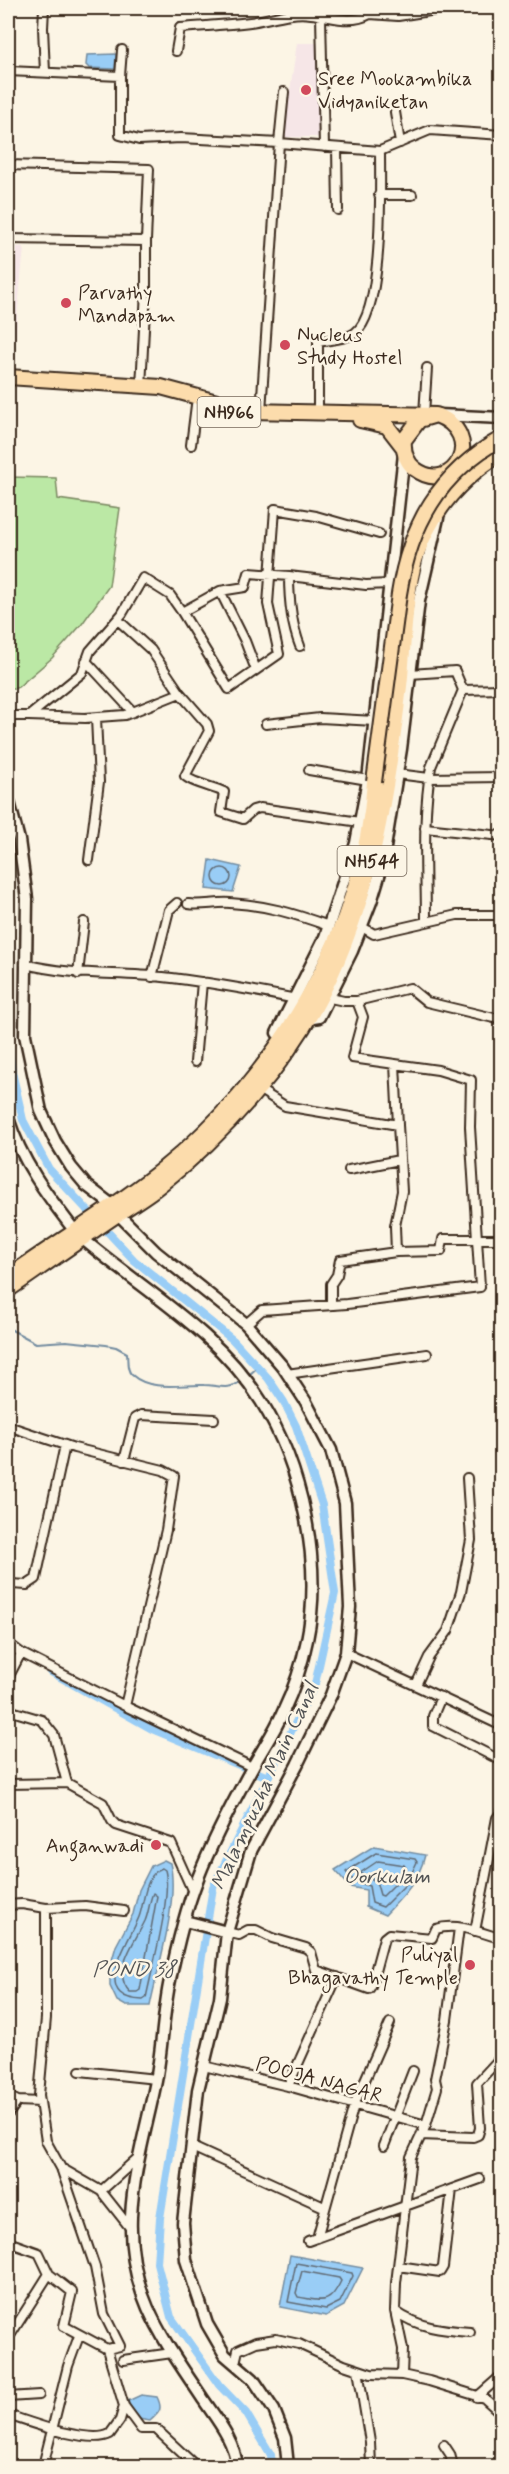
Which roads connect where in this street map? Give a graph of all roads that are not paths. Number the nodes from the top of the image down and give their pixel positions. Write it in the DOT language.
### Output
graph roads {
  1 [pos="44,8"];
  2 [pos="448,8"];
  3 [pos="371,11"];
  4 [pos="321,17"];
  5 [pos="122,50"];
  6 [pos="176,51"];
  7 [pos="8,70"];
  8 [pos="45,72"];
  9 [pos="120,76"];
  10 [pos="284,92"];
  11 [pos="395,112"];
  12 [pos="501,135"];
  13 [pos="399,142"];
  14 [pos="279,143"];
  15 [pos="324,147"];
  16 [pos="337,148"];
  17 [pos="380,151"];
  18 [pos="8,165"];
  19 [pos="379,195"];
  20 [pos="412,195"];
  21 [pos="338,210"];
  22 [pos="8,238"];
  23 [pos="146,241"];
  24 [pos="427,368"];
  25 [pos="8,377"];
  26 [pos="141,387"];
  27 [pos="196,405"];
  28 [pos="261,411"];
  29 [pos="430,414"];
  30 [pos="319,416"];
  31 [pos="501,418"];
  32 [pos="501,438"];
  33 [pos="190,445"];
  34 [pos="404,448"];
  35 [pos="501,453"];
  36 [pos="501,458"];
  37 [pos="479,466"];
  38 [pos="454,468"];
  39 [pos="461,483"];
  40 [pos="440,508"];
  41 [pos="379,534"];
  42 [pos="270,575"];
  43 [pos="289,576"];
  44 [pos="389,584"];
  45 [pos="220,591"];
  46 [pos="182,612"];
  47 [pos="118,620"];
  48 [pos="300,646"];
  49 [pos="86,662"];
  50 [pos="256,670"];
  51 [pos="410,674"];
  52 [pos="501,689"];
  53 [pos="463,690"];
  54 [pos="180,693"];
  55 [pos="133,712"];
  56 [pos="8,716"];
  57 [pos="29,716"];
  58 [pos="96,718"];
  59 [pos="375,721"];
  60 [pos="266,724"];
  61 [pos="309,770"];
  62 [pos="397,774"];
  63 [pos="501,777"];
  64 [pos="429,778"];
  65 [pos="368,780"];
  66 [pos="8,798"];
  67 [pos="360,822"];
  68 [pos="425,828"];
  69 [pos="501,836"];
  70 [pos="89,860"];
  71 [pos="177,903"];
  72 [pos="188,904"];
  73 [pos="501,915"];
  74 [pos="84,922"];
  75 [pos="426,922"];
  76 [pos="329,926"];
  77 [pos="362,927"];
  78 [pos="25,964"];
  79 [pos="78,974"];
  80 [pos="152,976"];
  81 [pos="202,982"];
  82 [pos="330,998"];
  83 [pos="366,998"];
  84 [pos="296,999"];
  85 [pos="357,1001"];
  86 [pos="363,1017"];
  87 [pos="307,1018"];
  88 [pos="501,1020"];
  89 [pos="195,1062"];
  90 [pos="395,1064"];
  91 [pos="257,1088"];
  92 [pos="242,1092"];
  93 [pos="8,1119"];
  94 [pos="398,1125"];
  95 [pos="399,1160"];
  96 [pos="349,1170"];
  97 [pos="115,1209"];
  98 [pos="78,1235"];
  99 [pos="476,1239"];
  100 [pos="501,1239"];
  101 [pos="396,1252"];
  102 [pos="8,1277"];
  103 [pos="8,1290"];
  104 [pos="331,1305"];
  105 [pos="246,1324"];
  106 [pos="427,1354"];
  107 [pos="287,1374"];
  108 [pos="214,1419"];
  109 [pos="8,1426"];
  110 [pos="65,1445"];
  111 [pos="124,1461"];
  112 [pos="467,1478"];
  113 [pos="11,1584"];
  114 [pos="8,1643"];
  115 [pos="21,1653"];
  116 [pos="346,1653"];
  117 [pos="8,1678"];
  118 [pos="416,1685"];
  119 [pos="441,1697"];
  120 [pos="125,1706"];
  121 [pos="8,1710"];
  122 [pos="501,1726"];
  123 [pos="501,1761"];
  124 [pos="250,1771"];
  125 [pos="67,1783"];
  126 [pos="8,1784"];
  127 [pos="501,1811"];
  128 [pos="192,1892"];
  129 [pos="8,1905"];
  130 [pos="46,1908"];
  131 [pos="124,1911"];
  132 [pos="188,1921"];
  133 [pos="459,1928"];
  134 [pos="222,1930"];
  135 [pos="475,1930"];
  136 [pos="501,1939"];
  137 [pos="337,1977"];
  138 [pos="390,2023"];
  139 [pos="501,2057"];
  140 [pos="204,2066"];
  141 [pos="80,2071"];
  142 [pos="413,2071"];
  143 [pos="156,2079"];
  144 [pos="288,2086"];
  145 [pos="8,2096"];
  146 [pos="18,2101"];
  147 [pos="40,2103"];
  148 [pos="354,2105"];
  149 [pos="8,2114"];
  150 [pos="395,2116"];
  151 [pos="426,2125"];
  152 [pos="421,2135"];
  153 [pos="384,2146"];
  154 [pos="192,2147"];
  155 [pos="140,2156"];
  156 [pos="61,2168"];
  157 [pos="480,2179"];
  158 [pos="452,2189"];
  159 [pos="101,2191"];
  160 [pos="405,2205"];
  161 [pos="324,2208"];
  162 [pos="133,2232"];
  163 [pos="316,2238"];
  164 [pos="308,2241"];
  165 [pos="8,2242"];
  166 [pos="398,2266"];
  167 [pos="49,2274"];
  168 [pos="395,2311"];
  169 [pos="470,2332"];
  170 [pos="8,2333"];
  171 [pos="80,2336"];
  172 [pos="107,2349"];
  173 [pos="172,2353"];
  174 [pos="123,2360"];
  175 [pos="235,2363"];
  176 [pos="358,2370"];
  177 [pos="402,2375"];
  178 [pos="501,2375"];
  179 [pos="39,2395"];
  180 [pos="8,2397"];
  181 [pos="477,2397"];
  182 [pos="124,2406"];
  183 [pos="501,2414"];
  184 [pos="8,2415"];
  185 [pos="53,2430"];
  186 [pos="444,2445"];
  187 [pos="236,2464"];
  188 [pos="43,2466"];
  189 [pos="195,2466"];
  190 [pos="288,2466"];
  191 [pos="371,2466"];
  192 [pos="453,2466"];
  1 -- 8 [label="street"];
  2 -- 3 [label="street"];
  3 -- 4 [label="street"];
  4 -- 6 [label="street"];
  4 -- 15 [label="street"];
  5 -- 9 [label="street"];
  7 -- 8 [label="street"];
  8 -- 9 [label="street"];
  9 -- 14 [label="street"];
  10 -- 14 [label="street"];
  11 -- 13 [label="street"];
  12 -- 13 [label="street"];
  13 -- 17 [label="street"];
  14 -- 15 [label="street"];
  14 -- 28 [label="street"];
  15 -- 16 [label="street"];
  16 -- 17 [label="street"];
  16 -- 21 [label="street"];
  17 -- 19 [label="street"];
  18 -- 23 [label="street"];
  19 -- 20 [label="street"];
  19 -- 30 [label="street"];
  22 -- 23 [label="street"];
  23 -- 26 [label="street"];
  24 -- 29 [label="street"];
  25 -- 26 [label="highway, NH966"];
  26 -- 27 [label="highway, NH966"];
  26 -- 28 [label="highway, NH966"];
  27 -- 30 [label="highway, NH966"];
  27 -- 33 [label="street"];
  28 -- 30 [label="highway, NH966"];
  29 -- 30 [label="highway, NH966"];
  29 -- 31 [label="street"];
  29 -- 34 [label="highway"];
  29 -- 38 [label="highway"];
  30 -- 34 [label="highway, NH966"];
  32 -- 92 [label="highway, NH544, bridge"];
  34 -- 38 [label="highway"];
  34 -- 44 [label="street"];
  35 -- 37 [label="highway, NH544"];
  36 -- 37 [label="street"];
  37 -- 39 [label="highway, NH544"];
  38 -- 39 [label="highway"];
  39 -- 40 [label="highway, NH544"];
  40 -- 51 [label="street"];
  40 -- 87 [label="highway, NH544"];
  41 -- 42 [label="street"];
  42 -- 43 [label="street"];
  42 -- 45 [label="street"];
  42 -- 50 [label="street"];
  43 -- 44 [label="street"];
  43 -- 48 [label="street"];
  44 -- 59 [label="street"];
  45 -- 46 [label="street"];
  45 -- 50 [label="street"];
  46 -- 47 [label="street"];
  46 -- 50 [label="street"];
  47 -- 49 [label="street"];
  47 -- 54 [label="street"];
  49 -- 55 [label="street"];
  49 -- 57 [label="street"];
  51 -- 53 [label="street"];
  51 -- 62 [label="street"];
  52 -- 53 [label="street"];
  53 -- 64 [label="street"];
  54 -- 55 [label="street"];
  54 -- 67 [label="street"];
  55 -- 58 [label="street"];
  56 -- 57 [label="street"];
  57 -- 58 [label="street"];
  58 -- 70 [label="street"];
  59 -- 60 [label="street"];
  59 -- 65 [label="street"];
  61 -- 65 [label="street"];
  62 -- 64 [label="street"];
  62 -- 77 [label="street"];
  63 -- 64 [label="street"];
  64 -- 68 [label="street"];
  65 -- 67 [label="street"];
  66 -- 78 [label="street"];
  67 -- 76 [label="street"];
  68 -- 69 [label="street"];
  68 -- 75 [label="street"];
  71 -- 80 [label="street"];
  72 -- 76 [label="street"];
  73 -- 75 [label="street"];
  74 -- 79 [label="street"];
  75 -- 77 [label="street"];
  76 -- 84 [label="street"];
  77 -- 82 [label="street"];
  78 -- 79 [label="street"];
  78 -- 97 [label="street"];
  79 -- 80 [label="street"];
  80 -- 81 [label="street"];
  81 -- 84 [label="street"];
  81 -- 89 [label="street"];
  82 -- 85 [label="street"];
  82 -- 87 [label="street"];
  83 -- 85 [label="street"];
  83 -- 86 [label="street"];
  83 -- 88 [label="street"];
  84 -- 92 [label="street"];
  85 -- 86 [label="street"];
  86 -- 90 [label="street"];
  87 -- 91 [label="highway, NH544"];
  90 -- 94 [label="street"];
  90 -- 99 [label="street"];
  91 -- 94 [label="street"];
  91 -- 97 [label="highway, NH544"];
  92 -- 97 [label="highway, NH544"];
  93 -- 98 [label="street"];
  94 -- 95 [label="street"];
  95 -- 96 [label="street"];
  95 -- 101 [label="street"];
  97 -- 98 [label="highway, NH544"];
  97 -- 105 [label="street"];
  98 -- 102 [label="highway, NH544"];
  98 -- 103 [label="highway, NH544"];
  98 -- 124 [label="street"];
  99 -- 100 [label="street"];
  99 -- 101 [label="street"];
  99 -- 104 [label="street"];
  101 -- 104 [label="street"];
  104 -- 105 [label="street"];
  105 -- 107 [label="street"];
  106 -- 107 [label="street"];
  107 -- 116 [label="street"];
  108 -- 111 [label="street"];
  109 -- 110 [label="street"];
  110 -- 111 [label="street"];
  110 -- 113 [label="street"];
  111 -- 120 [label="street"];
  112 -- 118 [label="street"];
  114 -- 115 [label="street"];
  115 -- 117 [label="street"];
  115 -- 120 [label="street"];
  116 -- 118 [label="street"];
  116 -- 134 [label="street"];
  118 -- 119 [label="street"];
  119 -- 122 [label="street"];
  119 -- 123 [label="street"];
  120 -- 124 [label="street"];
  121 -- 125 [label="street"];
  124 -- 128 [label="street"];
  125 -- 126 [label="street"];
  125 -- 128 [label="street"];
  127 -- 135 [label="street"];
  128 -- 132 [label="street"];
  129 -- 130 [label="street"];
  130 -- 131 [label="street"];
  130 -- 147 [label="street"];
  132 -- 134 [label="street"];
  132 -- 143 [label="street"];
  133 -- 135 [label="street"];
  133 -- 137 [label="street"];
  133 -- 151 [label="street"];
  134 -- 137 [label="street"];
  134 -- 140 [label="street"];
  135 -- 136 [label="street"];
  137 -- 144 [label="street"];
  138 -- 148 [label="street"];
  139 -- 152 [label="street"];
  140 -- 144 [label="street, POOJA NAGAR"];
  140 -- 154 [label="street"];
  141 -- 143 [label="street"];
  142 -- 150 [label="street"];
  143 -- 155 [label="street"];
  144 -- 148 [label="street, POOJA NAGAR"];
  145 -- 146 [label="street"];
  146 -- 147 [label="street"];
  146 -- 149 [label="street"];
  147 -- 156 [label="street"];
  148 -- 150 [label="street, POOJA NAGAR"];
  148 -- 161 [label="street"];
  150 -- 151 [label="street, POOJA NAGAR"];
  150 -- 153 [label="street"];
  151 -- 152 [label="street"];
  152 -- 160 [label="street"];
  154 -- 161 [label="street"];
  154 -- 175 [label="street"];
  155 -- 159 [label="street"];
  155 -- 162 [label="street"];
  156 -- 159 [label="street"];
  156 -- 172 [label="street"];
  157 -- 158 [label="street"];
  158 -- 160 [label="street"];
  158 -- 166 [label="street"];
  159 -- 162 [label="street"];
  160 -- 163 [label="street"];
  160 -- 166 [label="street"];
  161 -- 163 [label="street"];
  162 -- 173 [label="street"];
  163 -- 164 [label="street"];
  165 -- 167 [label="street"];
  166 -- 168 [label="street"];
  167 -- 170 [label="street"];
  167 -- 171 [label="street"];
  168 -- 169 [label="street"];
  168 -- 177 [label="street"];
  171 -- 172 [label="street"];
  171 -- 185 [label="street"];
  172 -- 182 [label="street"];
  173 -- 174 [label="street"];
  173 -- 187 [label="street"];
  175 -- 176 [label="street"];
  175 -- 190 [label="street"];
  176 -- 177 [label="street"];
  176 -- 191 [label="street"];
  177 -- 181 [label="street"];
  178 -- 181 [label="street"];
  179 -- 180 [label="street"];
  181 -- 183 [label="street"];
  182 -- 185 [label="street"];
  182 -- 189 [label="street"];
  184 -- 185 [label="street"];
  185 -- 188 [label="street"];
  186 -- 192 [label="street"];
}
